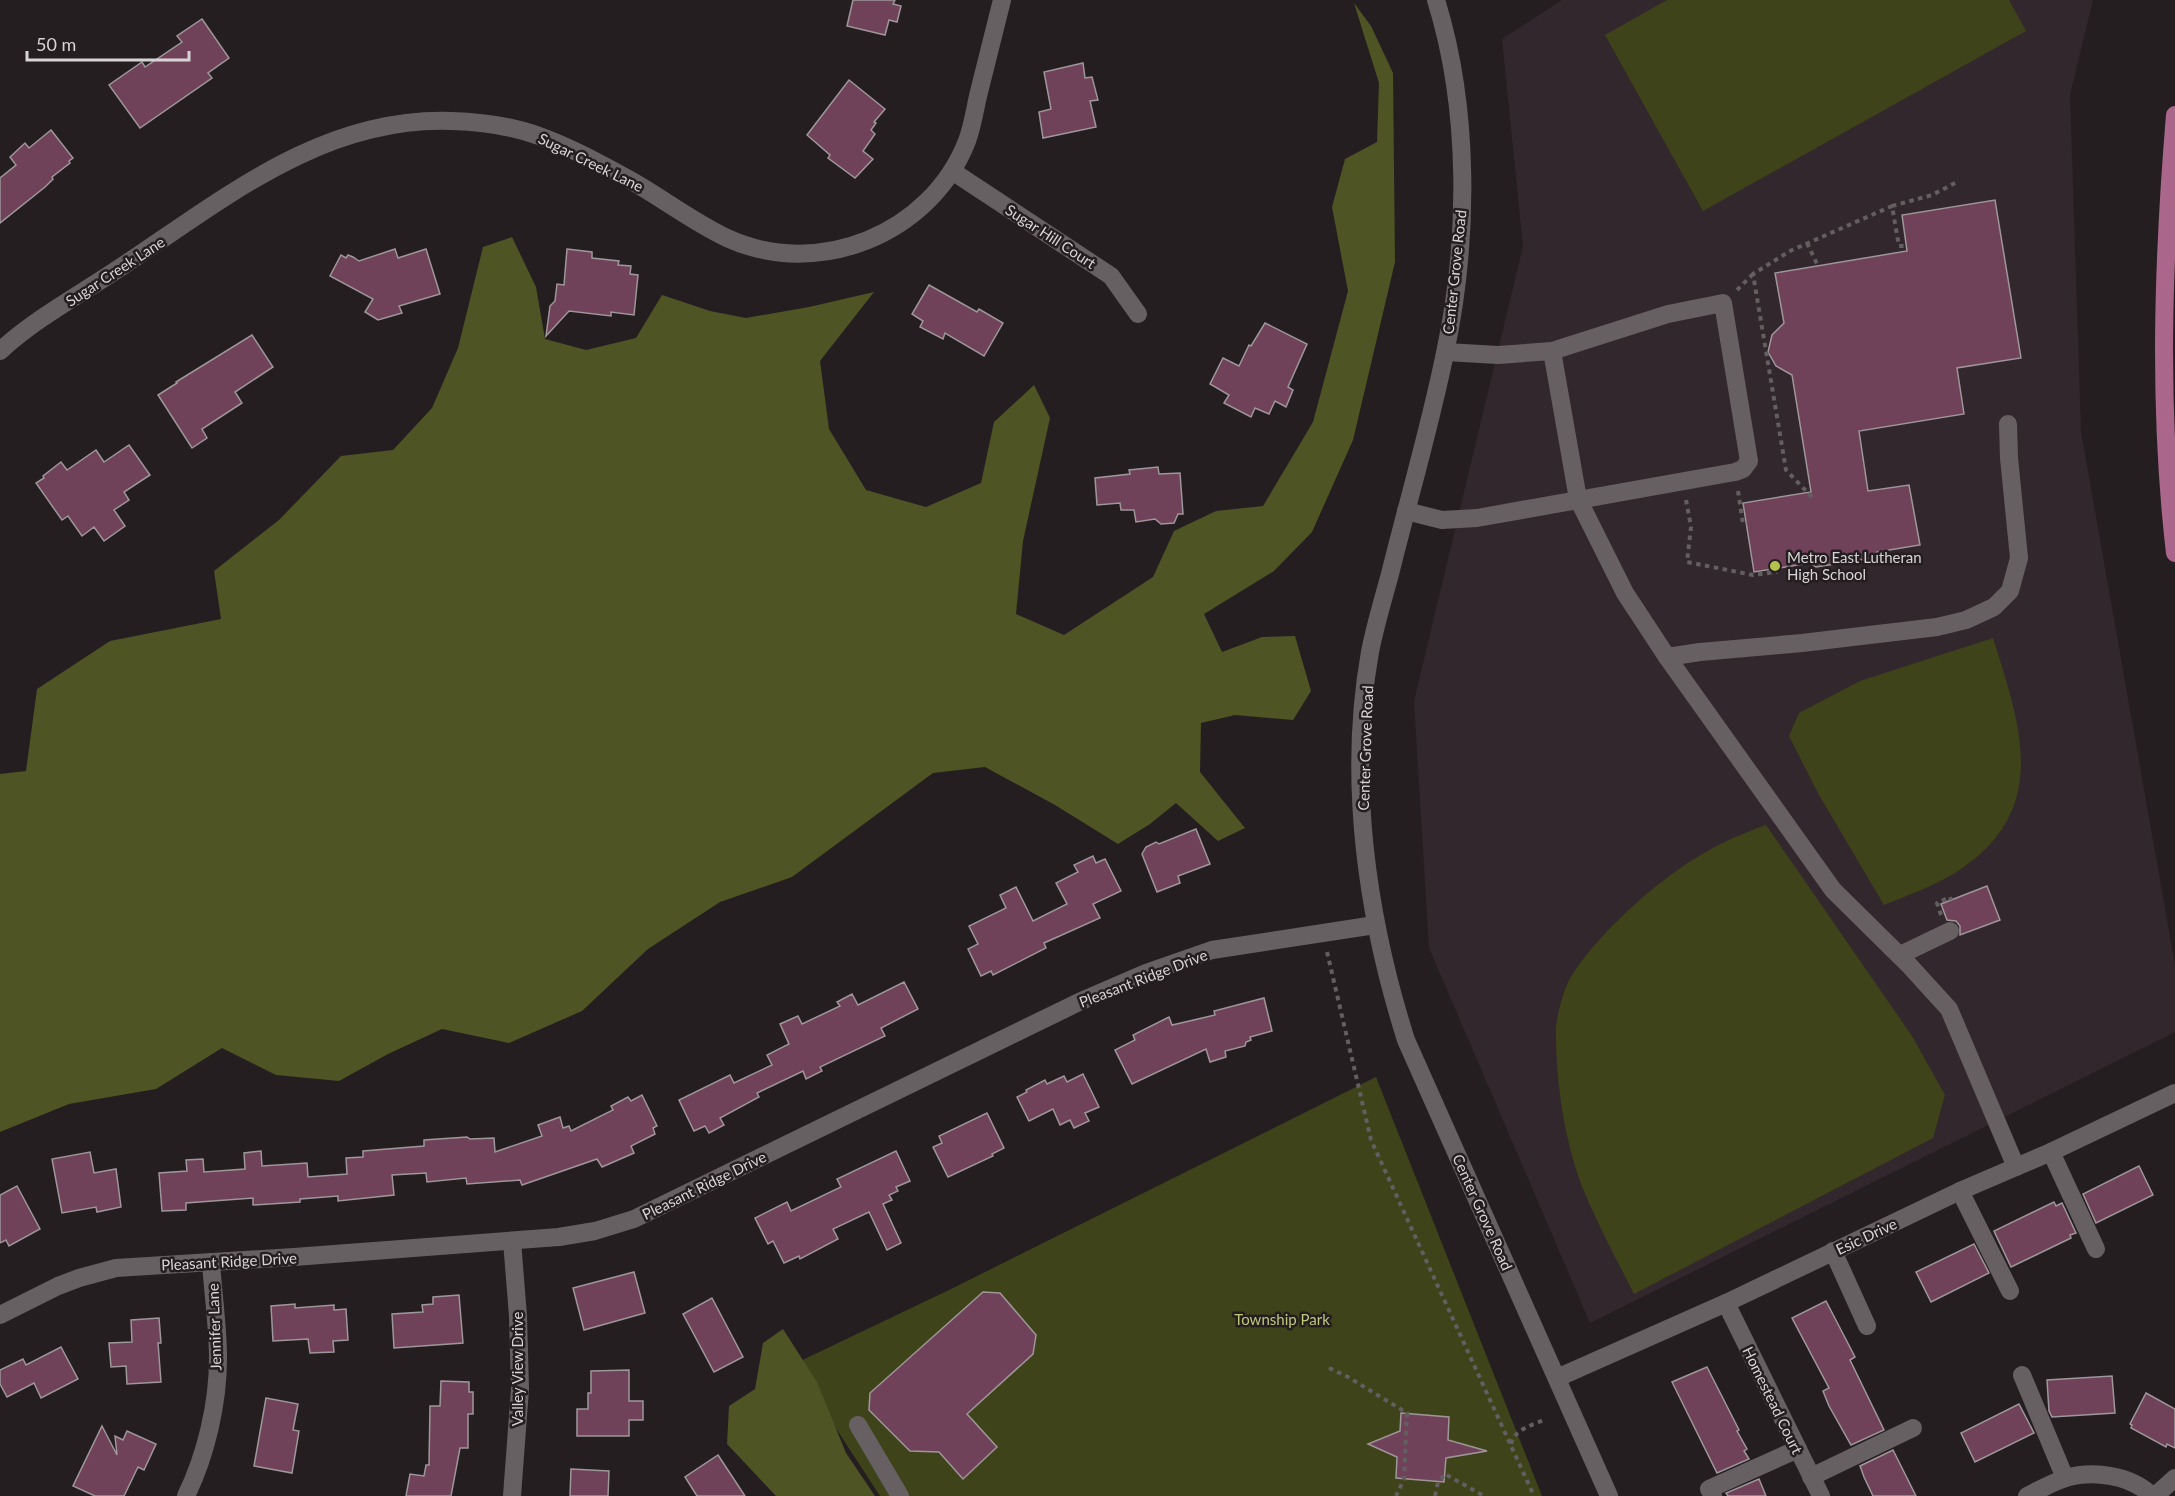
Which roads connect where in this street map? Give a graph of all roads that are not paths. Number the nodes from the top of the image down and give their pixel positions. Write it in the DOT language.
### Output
graph roads {
  1 [pos="1002,0"];
  2 [pos="1436,0"];
  3 [pos="2175,115"];
  4 [pos="952,171"];
  5 [pos="1138,314"];
  6 [pos="0,351"];
  7 [pos="1552,351"];
  8 [pos="1446,352"];
  9 [pos="2008,424"];
  10 [pos="1578,499"];
  11 [pos="1406,511"];
  12 [pos="2175,553"];
  13 [pos="1667,657"];
  14 [pos="1375,925"];
  15 [pos="1950,931"];
  16 [pos="1900,955"];
  17 [pos="2175,1094"];
  18 [pos="2051,1152"];
  19 [pos="2016,1167"];
  20 [pos="1960,1191"];
  21 [pos="512,1241"];
  22 [pos="2096,1249"];
  23 [pos="1833,1251"];
  24 [pos="211,1262"];
  25 [pos="2010,1291"];
  26 [pos="1726,1303"];
  27 [pos="0,1315"];
  28 [pos="1867,1326"];
  29 [pos="2022,1375"];
  30 [pos="1557,1378"];
  31 [pos="858,1425"];
  32 [pos="1913,1428"];
  33 [pos="1798,1449"];
  34 [pos="1811,1477"];
  35 [pos="2175,1478"];
  36 [pos="2056,1486"];
  37 [pos="2029,1495"];
  38 [pos="186,1496"];
  39 [pos="512,1496"];
  40 [pos="900,1496"];
  41 [pos="1610,1496"];
  42 [pos="1713,1496"];
  43 [pos="1821,1496"];
  44 [pos="2153,1496"];
  1 -- 4 [label="street, Sugar Creek Lane"];
  2 -- 8 [label="street, Center Grove Road"];
  3 -- 12 [label="main road"];
  4 -- 5 [label="street, Sugar Hill Court"];
  4 -- 6 [label="street, Sugar Creek Lane"];
  7 -- 8 [label="street"];
  7 -- 10 [label="street"];
  7 -- 10 [label="street"];
  8 -- 11 [label="street, Center Grove Road"];
  9 -- 13 [label="street"];
  10 -- 11 [label="street"];
  10 -- 13 [label="street"];
  11 -- 14 [label="street, Center Grove Road"];
  13 -- 16 [label="street"];
  14 -- 21 [label="street, Pleasant Ridge Drive"];
  14 -- 30 [label="street, Center Grove Road"];
  15 -- 16 [label="street"];
  16 -- 19 [label="street"];
  17 -- 18 [label="street, Esic Drive"];
  18 -- 19 [label="street, Esic Drive"];
  18 -- 22 [label="street"];
  19 -- 20 [label="street, Esic Drive"];
  20 -- 23 [label="street, Esic Drive"];
  20 -- 25 [label="street"];
  21 -- 24 [label="street, Pleasant Ridge Drive"];
  21 -- 39 [label="street, Valley View Drive"];
  23 -- 26 [label="street, Esic Drive"];
  23 -- 28 [label="street"];
  24 -- 27 [label="street, Pleasant Ridge Drive"];
  24 -- 38 [label="street, Jennifer Lane"];
  26 -- 30 [label="street, Esic Drive"];
  26 -- 33 [label="street, Homestead Court"];
  29 -- 36 [label="street"];
  30 -- 41 [label="street, Center Grove Road"];
  31 -- 40 [label="street"];
  32 -- 34 [label="street"];
  33 -- 34 [label="street, Homestead Court"];
  33 -- 42 [label="street"];
  34 -- 43 [label="street, Homestead Court"];
  35 -- 44 [label="street"];
  36 -- 37 [label="street"];
  36 -- 44 [label="street"];
}
